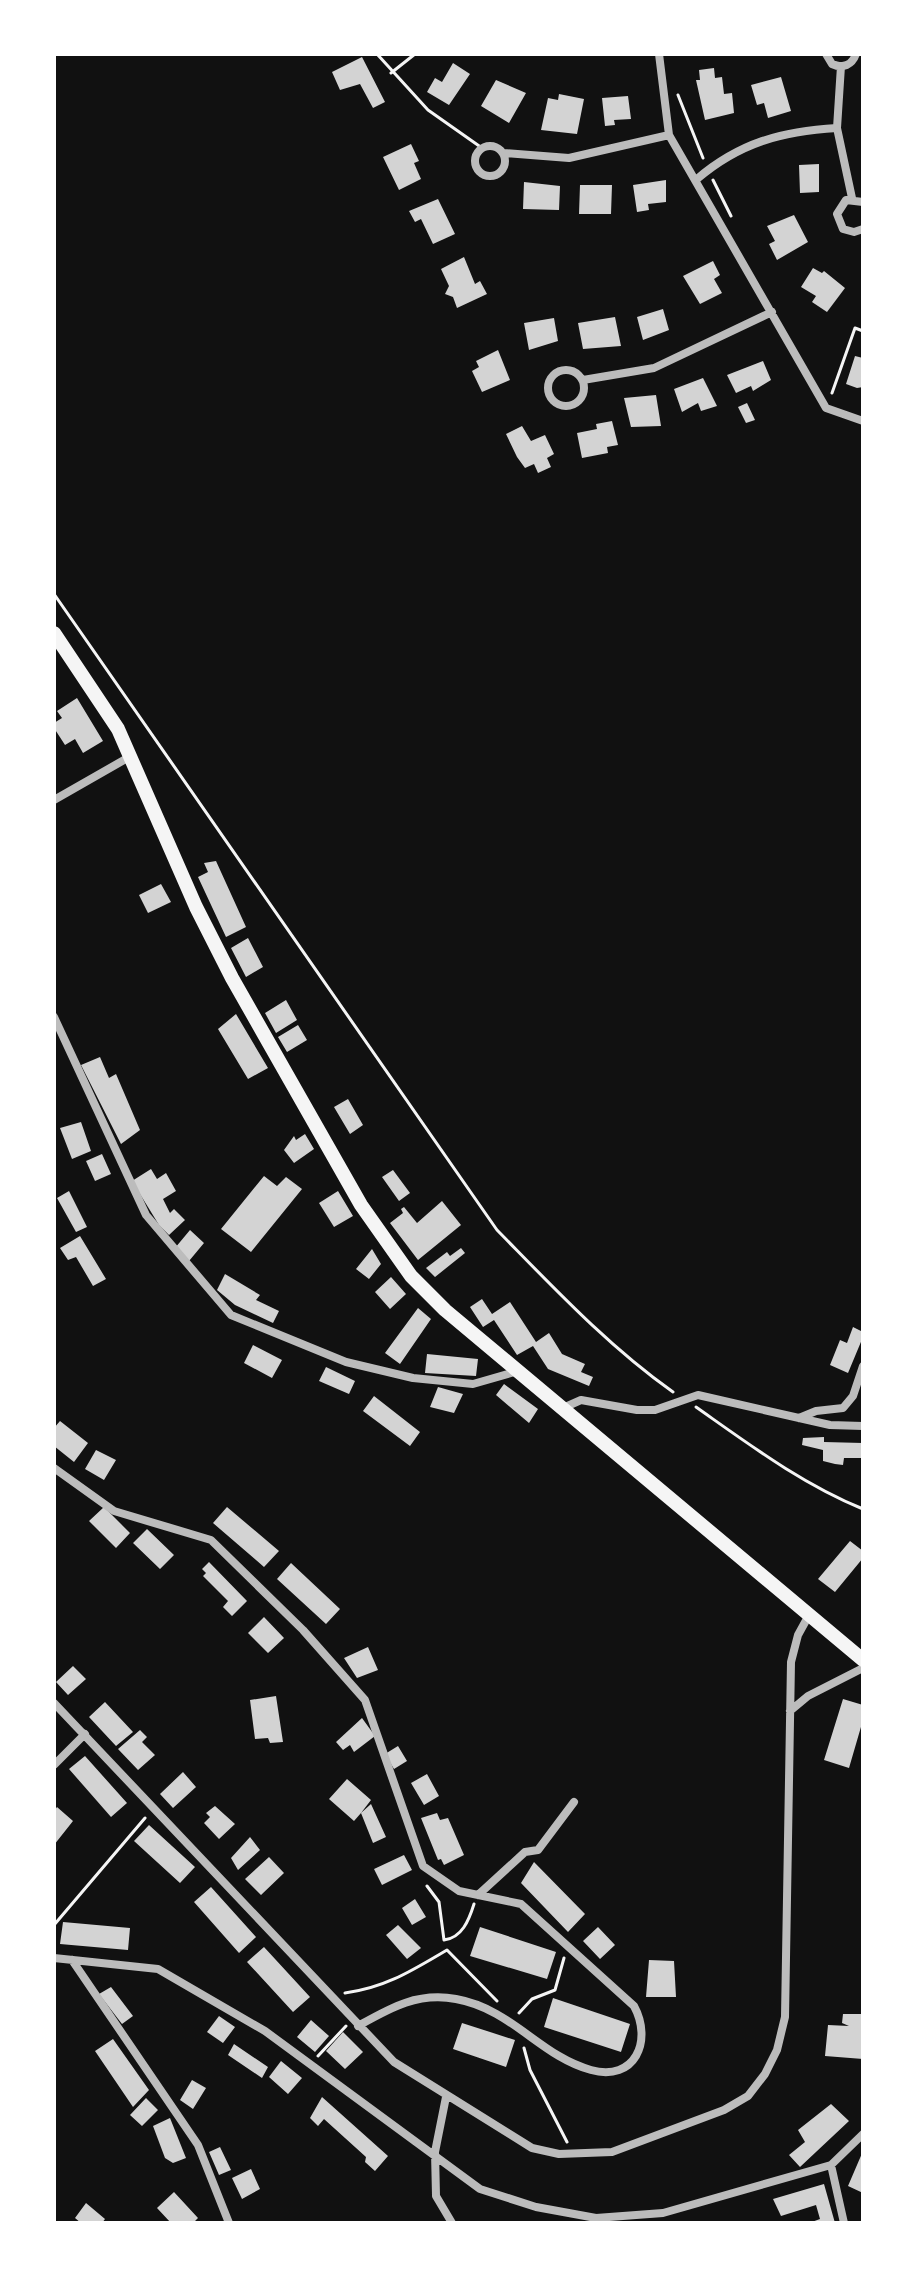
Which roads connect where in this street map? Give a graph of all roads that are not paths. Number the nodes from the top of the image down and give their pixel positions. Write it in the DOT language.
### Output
graph roads {
  1 [pos="659,54"];
  2 [pos="826,54"];
  3 [pos="856,54"];
  4 [pos="841,66"];
  5 [pos="837,128"];
  6 [pos="669,135"];
  7 [pos="504,153"];
  8 [pos="697,179"];
  9 [pos="852,198"];
  10 [pos="863,202"];
  11 [pos="863,229"];
  12 [pos="772,312"];
  13 [pos="583,380"];
  14 [pos="863,421"];
  15 [pos="54,633"];
  16 [pos="131,756"];
  17 [pos="54,800"];
  18 [pos="54,1017"];
  19 [pos="863,1366"];
  20 [pos="518,1371"];
  21 [pos="563,1408"];
  22 [pos="798,1418"];
  23 [pos="863,1426"];
  24 [pos="54,1468"];
  25 [pos="809,1615"];
  26 [pos="863,1660"];
  27 [pos="863,1668"];
  28 [pos="54,1703"];
  29 [pos="790,1711"];
  30 [pos="85,1734"];
  31 [pos="54,1765"];
  32 [pos="574,1802"];
  33 [pos="478,1895"];
  34 [pos="54,1958"];
  35 [pos="72,1960"];
  36 [pos="358,2026"];
  37 [pos="446,2097"];
  38 [pos="863,2134"];
  39 [pos="831,2165"];
  40 [pos="229,2223"];
  41 [pos="452,2223"];
  42 [pos="844,2223"];
  1 -- 6 [label="street"];
  2 -- 4 [label="street"];
  3 -- 4 [label="street"];
  4 -- 5 [label="street"];
  5 -- 8 [label="street"];
  5 -- 9 [label="street"];
  6 -- 7 [label="street"];
  6 -- 8 [label="street"];
  7 -- 7 [label="street"];
  8 -- 12 [label="street"];
  9 -- 10 [label="street"];
  9 -- 11 [label="street"];
  12 -- 13 [label="street"];
  12 -- 14 [label="street"];
  13 -- 13 [label="street"];
  15 -- 16 [label="main road"];
  16 -- 17 [label="street"];
  16 -- 20 [label="main road"];
  18 -- 20 [label="street"];
  19 -- 22 [label="street"];
  20 -- 21 [label="main road"];
  21 -- 22 [label="street"];
  21 -- 25 [label="main road"];
  22 -- 23 [label="street"];
  24 -- 33 [label="street"];
  25 -- 26 [label="main road"];
  25 -- 29 [label="street"];
  27 -- 29 [label="street"];
  28 -- 30 [label="street"];
  29 -- 37 [label="street"];
  30 -- 31 [label="street"];
  30 -- 36 [label="street"];
  32 -- 33 [label="street"];
  33 -- 36 [label="street"];
  34 -- 35 [label="street"];
  35 -- 39 [label="street"];
  35 -- 40 [label="street"];
  36 -- 37 [label="street"];
  37 -- 41 [label="street"];
  38 -- 39 [label="street"];
  39 -- 42 [label="street"];
}
